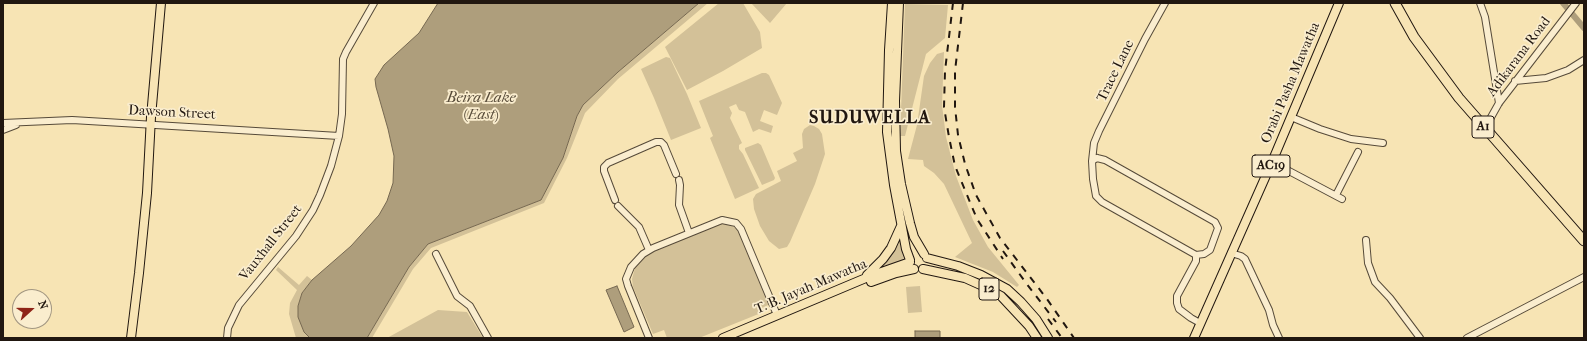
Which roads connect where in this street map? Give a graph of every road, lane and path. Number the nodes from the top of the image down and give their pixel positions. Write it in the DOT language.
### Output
graph roads {
  1 [pos="161,3"];
  2 [pos="374,3"];
  3 [pos="892,3"];
  4 [pos="899,3"];
  5 [pos="1165,3"];
  6 [pos="1339,3"];
  7 [pos="1396,3"];
  8 [pos="1480,3"];
  9 [pos="1574,5"];
  10 [pos="1584,60"];
  11 [pos="1515,81"];
  12 [pos="891,101"];
  13 [pos="1498,103"];
  14 [pos="1291,117"];
  15 [pos="3,123"];
  16 [pos="23,123"];
  17 [pos="152,124"];
  18 [pos="1485,128"];
  19 [pos="3,130"];
  20 [pos="339,136"];
  21 [pos="1383,143"];
  22 [pos="1358,152"];
  23 [pos="1092,161"];
  24 [pos="1272,162"];
  25 [pos="901,225"];
  26 [pos="689,233"];
  27 [pos="1366,240"];
  28 [pos="1584,241"];
  29 [pos="649,250"];
  30 [pos="1231,253"];
  31 [pos="436,254"];
  32 [pos="925,256"];
  33 [pos="1196,258"];
  34 [pos="914,265"];
  35 [pos="1584,277"];
  36 [pos="859,281"];
  37 [pos="1021,302"];
  38 [pos="1013,310"];
  39 [pos="777,315"];
  40 [pos="1199,325"];
  41 [pos="131,336"];
  42 [pos="227,338"];
  43 [pos="488,338"];
  44 [pos="649,338"];
  45 [pos="723,338"];
  46 [pos="736,338"];
  47 [pos="1037,338"];
  48 [pos="1048,338"];
  49 [pos="1190,338"];
  50 [pos="1194,338"];
  51 [pos="1279,338"];
  52 [pos="1420,338"];
  53 [pos="1467,338"];
  1 -- 17 [label="main road"];
  2 -- 20 [label="street, Vauxhall Street"];
  3 -- 12 [label="main road"];
  4 -- 12 [label="main road"];
  5 -- 23 [label="street, Trace Lane"];
  6 -- 14 [label="main road, Orabi Pasha Mawatha / AC19"];
  7 -- 18 [label="highway, A1"];
  8 -- 13 [label="street"];
  9 -- 11 [label="street, Adikarana Road"];
  10 -- 11 [label="street"];
  11 -- 13 [label="street, Adikarana Road"];
  12 -- 25 [label="main road"];
  12 -- 32 [label="main road"];
  13 -- 18 [label="street, Adikarana Road"];
  14 -- 21 [label="street"];
  14 -- 24 [label="main road, Orabi Pasha Mawatha / AC19"];
  15 -- 16 [label="street, Dawson Street"];
  16 -- 17 [label="street, Dawson Street"];
  16 -- 19 [label="street"];
  17 -- 20 [label="street, Dawson Street"];
  17 -- 41 [label="main road"];
  18 -- 28 [label="highway, A1"];
  20 -- 42 [label="street, Vauxhall Street"];
  22 -- 24 [label="street"];
  23 -- 33 [label="street, Trace Lane"];
  23 -- 33 [label="street"];
  24 -- 30 [label="main road, Orabi Pasha Mawatha / AC19"];
  25 -- 34 [label="main road"];
  25 -- 36 [label="main road"];
  26 -- 29 [label="street"];
  26 -- 29 [label="street"];
  26 -- 39 [label="street"];
  27 -- 52 [label="street"];
  29 -- 44 [label="street"];
  30 -- 40 [label="main road, Orabi Pasha Mawatha / AC19"];
  30 -- 51 [label="street"];
  31 -- 43 [label="street"];
  32 -- 34 [label="main road"];
  32 -- 34 [label="main road"];
  32 -- 37 [label="main road"];
  33 -- 40 [label="street"];
  34 -- 36 [label="main road, T. B. Jayah Mawatha"];
  34 -- 38 [label="main road, T. B. Jayah Mawatha / 12"];
  34 -- 46 [label="main road, T. B. Jayah Mawatha"];
  35 -- 53 [label="street"];
  36 -- 39 [label="main road, T. B. Jayah Mawatha"];
  37 -- 38 [label="main road"];
  37 -- 48 [label="main road"];
  38 -- 47 [label="main road, T. B. Jayah Mawatha / 12"];
  39 -- 45 [label="main road, T. B. Jayah Mawatha"];
  40 -- 49 [label="main road"];
  40 -- 50 [label="main road"];
}
